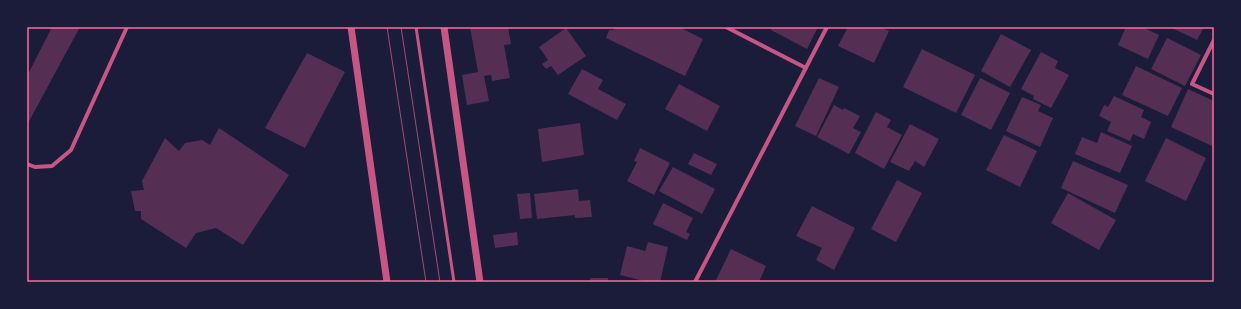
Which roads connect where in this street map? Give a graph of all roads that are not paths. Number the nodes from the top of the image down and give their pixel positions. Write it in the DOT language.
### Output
graph roads {
  1 [pos="127,27"];
  2 [pos="351,27"];
  3 [pos="416,27"];
  4 [pos="444,27"];
  5 [pos="726,27"];
  6 [pos="827,27"];
  7 [pos="1214,40"];
  8 [pos="806,68"];
  9 [pos="1214,94"];
  10 [pos="27,164"];
  11 [pos="387,282"];
  12 [pos="454,282"];
  13 [pos="480,282"];
  14 [pos="695,282"];
  1 -- 10 [label="street"];
  2 -- 11 [label="street"];
  3 -- 12 [label="lane"];
  4 -- 13 [label="street"];
  5 -- 8 [label="street"];
  6 -- 8 [label="street"];
  7 -- 9 [label="street"];
  8 -- 14 [label="street"];
}
